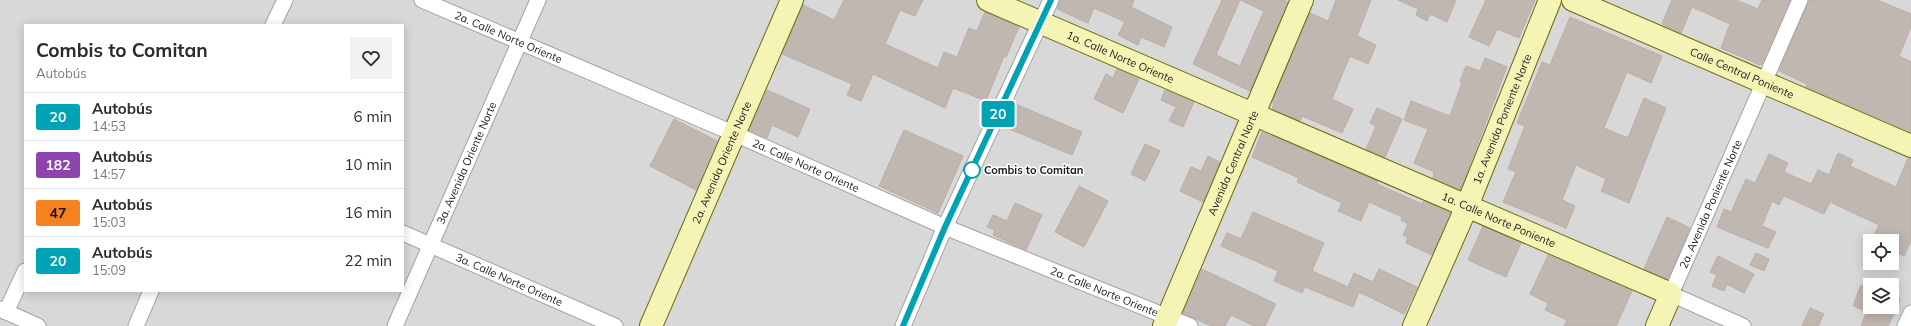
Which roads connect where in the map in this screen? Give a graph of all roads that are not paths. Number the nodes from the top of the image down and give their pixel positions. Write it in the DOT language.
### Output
graph roads {
  1 [pos="285,0"];
  2 [pos="422,0"];
  3 [pos="538,0"];
  4 [pos="792,0"];
  5 [pos="988,0"];
  6 [pos="1051,0"];
  7 [pos="1302,0"];
  8 [pos="1550,0"];
  9 [pos="1573,0"];
  10 [pos="1800,0"];
  11 [pos="1041,23"];
  12 [pos="273,24"];
  13 [pos="520,43"];
  14 [pos="1764,81"];
  15 [pos="1254,114"];
  16 [pos="735,134"];
  17 [pos="1911,146"];
  18 [pos="1467,206"];
  19 [pos="945,227"];
  20 [pos="404,233"];
  21 [pos="431,246"];
  22 [pos="24,273"];
  23 [pos="151,292"];
  24 [pos="1671,294"];
  25 [pos="3,311"];
  26 [pos="1911,313"];
  27 [pos="1166,321"];
  28 [pos="38,326"];
  29 [pos="136,326"];
  30 [pos="395,326"];
  31 [pos="615,326"];
  32 [pos="651,326"];
  33 [pos="903,326"];
  34 [pos="1190,326"];
  35 [pos="1414,326"];
  36 [pos="1657,326"];
  37 [pos="1743,326"];
  38 [pos="1905,326"];
  1 -- 12 [label="street"];
  2 -- 13 [label="street, 2a. Calle Norte Oriente"];
  3 -- 13 [label="street, 3a. Avenida Oriente Norte"];
  4 -- 16 [label="main road, 2a. Avenida Oriente Norte"];
  5 -- 11 [label="main road, 1a. Calle Norte Oriente"];
  6 -- 11 [label="street"];
  7 -- 15 [label="main road, Avenida Central Norte"];
  8 -- 18 [label="main road, 1a. Avenida Poniente Norte"];
  9 -- 14 [label="main road, Calle Central Poniente"];
  10 -- 14 [label="street, 2a. Avenida Poniente Norte"];
  11 -- 15 [label="main road, 1a. Calle Norte Oriente"];
  11 -- 19 [label="street"];
  13 -- 16 [label="street, 2a. Calle Norte Oriente"];
  13 -- 21 [label="street, 3a. Avenida Oriente Norte"];
  14 -- 17 [label="main road, Calle Central Poniente"];
  14 -- 24 [label="street, 2a. Avenida Poniente Norte"];
  15 -- 18 [label="main road, 1a. Calle Norte Poniente"];
  15 -- 27 [label="main road, Avenida Central Norte"];
  16 -- 19 [label="street, 2a. Calle Norte Oriente"];
  16 -- 32 [label="main road, 2a. Avenida Oriente Norte"];
  18 -- 24 [label="main road, 1a. Calle Norte Poniente"];
  18 -- 35 [label="main road, 1a. Avenida Poniente Norte"];
  19 -- 27 [label="street, 2a. Calle Norte Oriente"];
  19 -- 33 [label="street"];
  20 -- 21 [label="street, 3a. Calle Norte Oriente"];
  21 -- 30 [label="street, 3a. Avenida Oriente Norte"];
  21 -- 31 [label="street, 3a. Calle Norte Oriente"];
  22 -- 25 [label="street"];
  23 -- 29 [label="street"];
  24 -- 36 [label="main road, 2a. Avenida Poniente Norte"];
  24 -- 37 [label="street, 1a. Calle Norte Poniente"];
  25 -- 28 [label="street"];
  26 -- 38 [label="street"];
  27 -- 34 [label="street, 2a. Calle Norte Oriente"];
}
